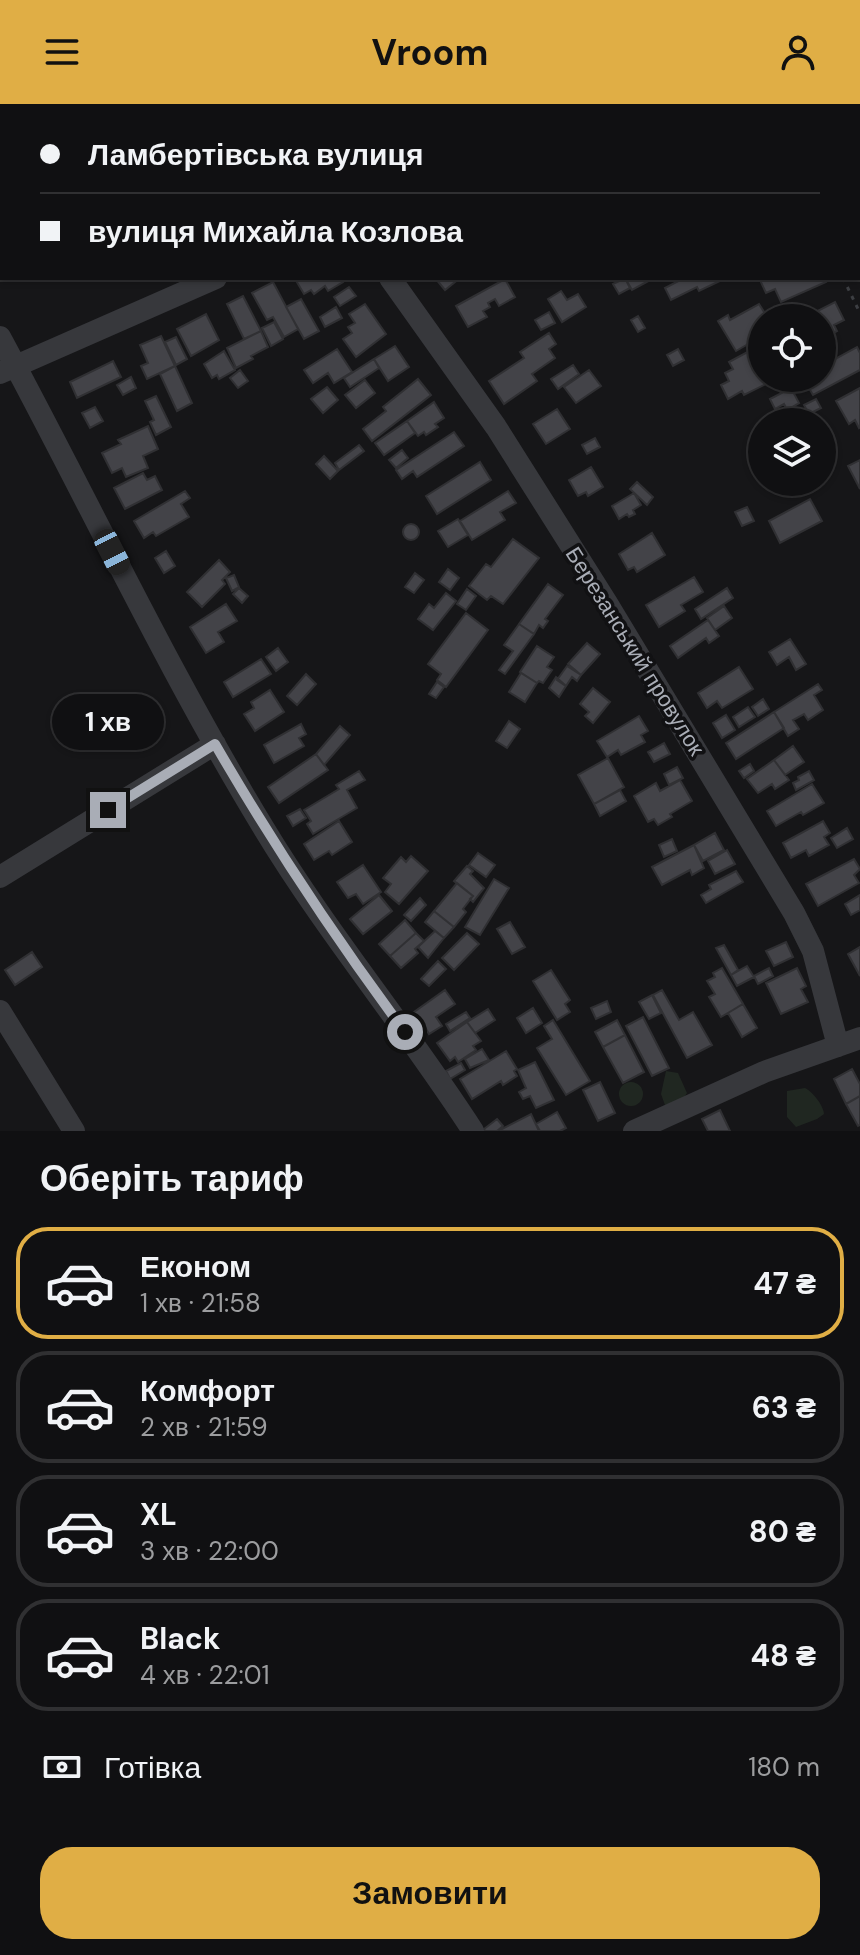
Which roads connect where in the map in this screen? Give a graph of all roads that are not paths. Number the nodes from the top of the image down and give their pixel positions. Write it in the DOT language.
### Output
graph roads {
  1 [pos="211,280"];
  2 [pos="391,280"];
  3 [pos="0,337"];
  4 [pos="8,369"];
  5 [pos="215,744"];
  6 [pos="0,877"];
  7 [pos="0,1011"];
  8 [pos="860,1038"];
  9 [pos="838,1046"];
  10 [pos="74,1131"];
  11 [pos="473,1131"];
  12 [pos="634,1131"];
  1 -- 4 [label="street"];
  2 -- 9 [label="street, Березанський провулок"];
  3 -- 4 [label="street"];
  4 -- 5 [label="street"];
  5 -- 6 [label="street"];
  5 -- 11 [label="street"];
  7 -- 10 [label="street"];
  8 -- 9 [label="street"];
  9 -- 12 [label="street"];
}
